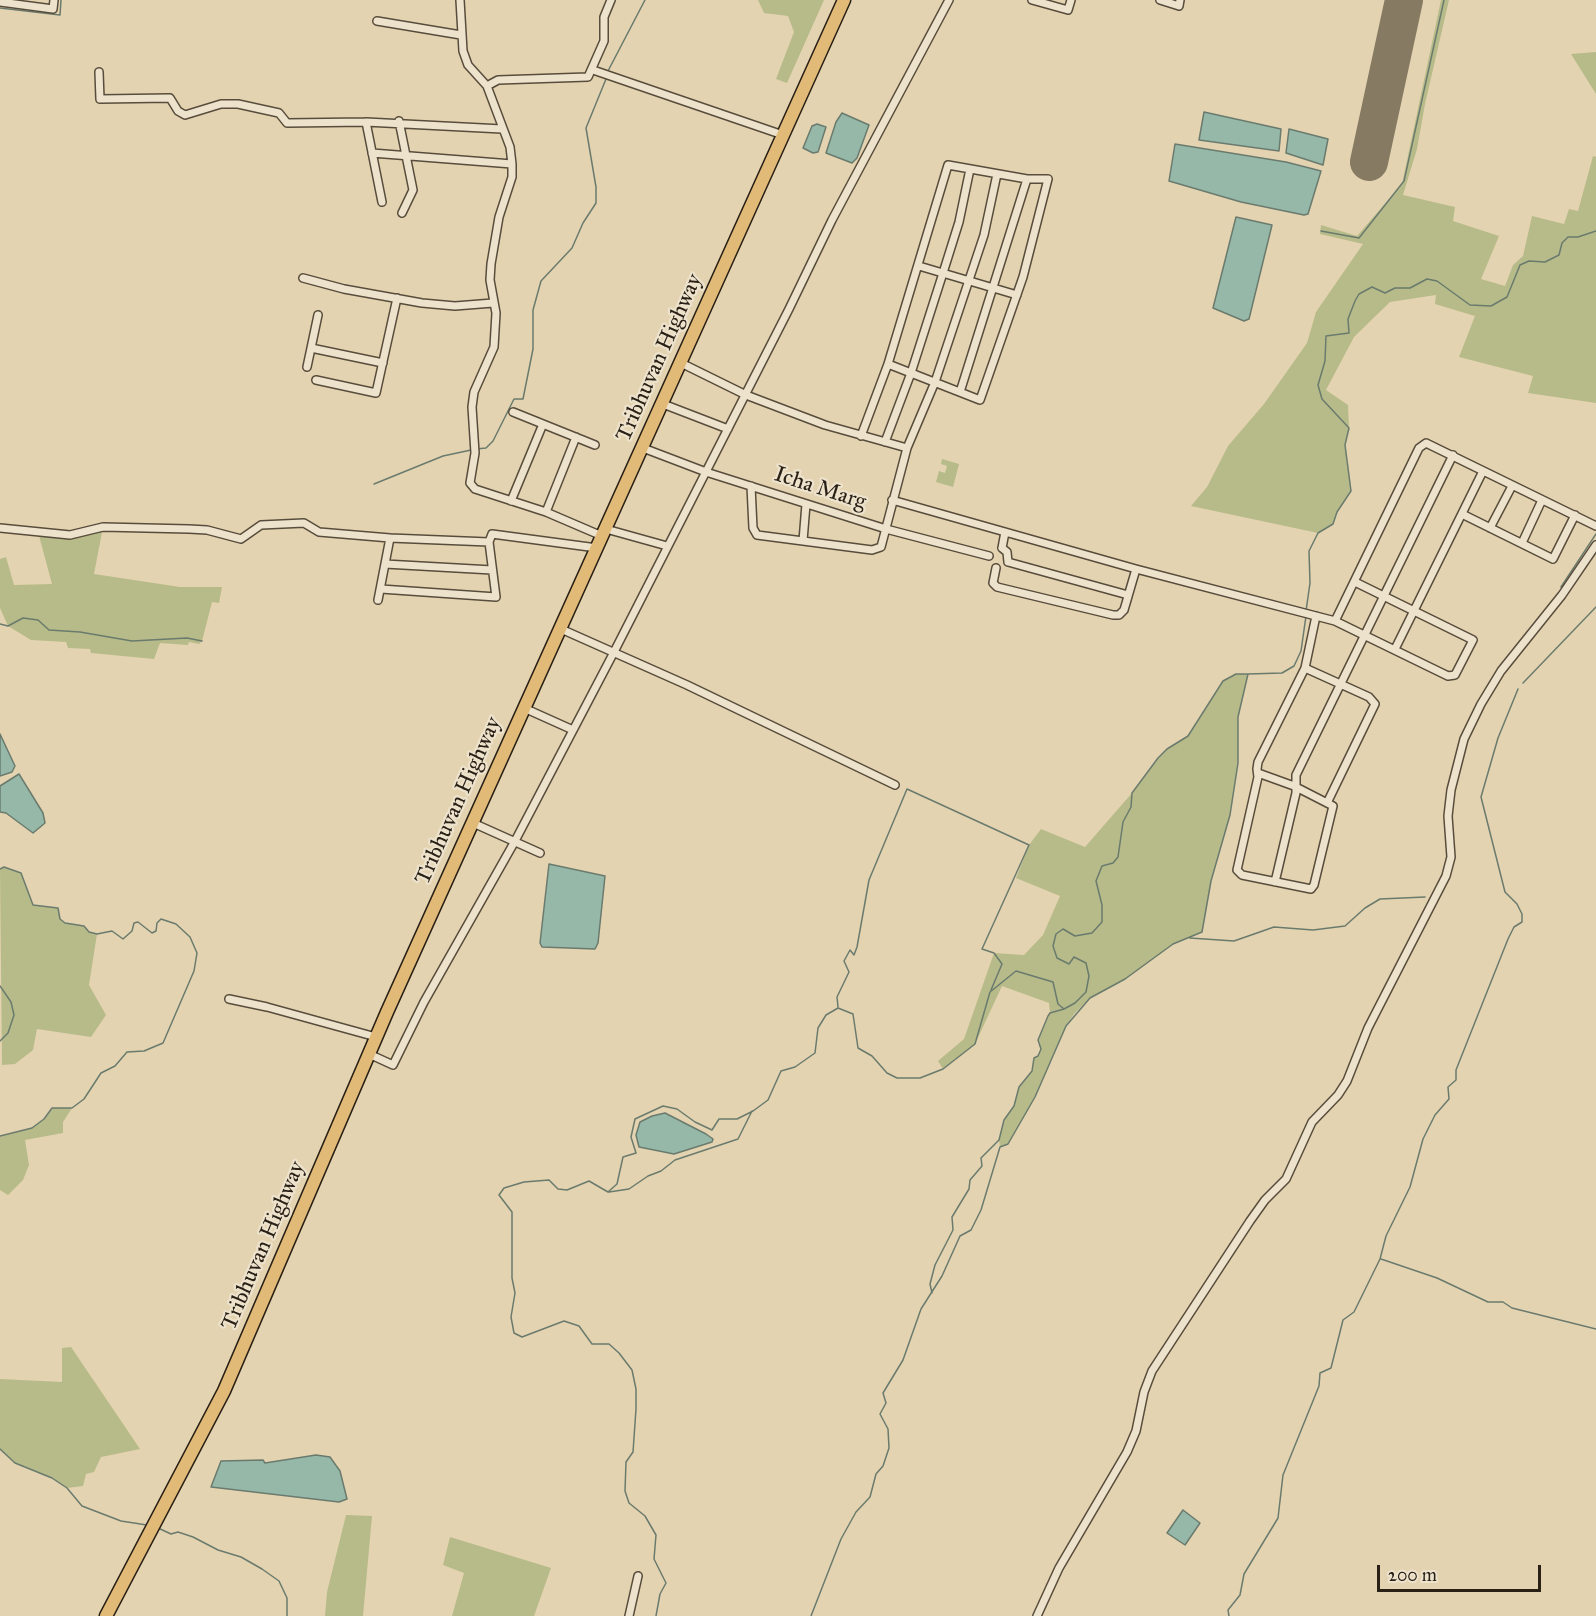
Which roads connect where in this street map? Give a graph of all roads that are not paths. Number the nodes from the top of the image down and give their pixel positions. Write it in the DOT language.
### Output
graph roads {
  1 [pos="54,0"];
  2 [pos="460,0"];
  3 [pos="611,0"];
  4 [pos="844,0"];
  5 [pos="949,0"];
  6 [pos="1032,0"];
  7 [pos="1071,0"];
  8 [pos="1160,0"];
  9 [pos="1180,0"];
  10 [pos="0,2"];
  11 [pos="377,21"];
  12 [pos="461,35"];
  13 [pos="593,70"];
  14 [pos="99,72"];
  15 [pos="487,86"];
  16 [pos="399,121"];
  17 [pos="366,122"];
  18 [pos="502,129"];
  19 [pos="783,135"];
  20 [pos="372,153"];
  21 [pos="406,156"];
  22 [pos="512,164"];
  23 [pos="970,169"];
  24 [pos="997,174"];
  25 [pos="1027,179"];
  26 [pos="382,202"];
  27 [pos="402,213"];
  28 [pos="919,266"];
  29 [pos="943,273"];
  30 [pos="303,278"];
  31 [pos="969,281"];
  32 [pos="994,288"];
  33 [pos="1017,295"];
  34 [pos="397,298"];
  35 [pos="493,303"];
  36 [pos="318,315"];
  37 [pos="311,348"];
  38 [pos="382,363"];
  39 [pos="681,363"];
  40 [pos="888,364"];
  41 [pos="307,367"];
  42 [pos="911,373"];
  43 [pos="316,380"];
  44 [pos="935,382"];
  45 [pos="960,392"];
  46 [pos="746,395"];
  47 [pos="663,404"];
  48 [pos="513,412"];
  49 [pos="543,424"];
  50 [pos="728,429"];
  51 [pos="861,436"];
  52 [pos="576,437"];
  53 [pos="885,442"];
  54 [pos="595,445"];
  55 [pos="643,448"];
  56 [pos="907,448"];
  57 [pos="1453,455"];
  58 [pos="1482,471"];
  59 [pos="706,472"];
  60 [pos="752,486"];
  61 [pos="1512,486"];
  62 [pos="892,500"];
  63 [pos="1542,500"];
  64 [pos="511,501"];
  65 [pos="806,504"];
  66 [pos="546,512"];
  67 [pos="1462,514"];
  68 [pos="1575,516"];
  69 [pos="1596,525"];
  70 [pos="0,528"];
  71 [pos="1490,528"];
  72 [pos="886,529"];
  73 [pos="604,532"];
  74 [pos="1005,532"];
  75 [pos="390,538"];
  76 [pos="803,541"];
  77 [pos="489,543"];
  78 [pos="1522,543"];
  79 [pos="1596,544"];
  80 [pos="668,546"];
  81 [pos="597,548"];
  82 [pos="1002,548"];
  83 [pos="989,556"];
  84 [pos="1008,562"];
  85 [pos="385,564"];
  86 [pos="996,568"];
  87 [pos="1136,569"];
  88 [pos="492,570"];
  89 [pos="1355,582"];
  90 [pos="381,589"];
  91 [pos="1128,595"];
  92 [pos="1385,595"];
  93 [pos="378,600"];
  94 [pos="1414,609"];
  95 [pos="1308,614"];
  96 [pos="1335,621"];
  97 [pos="561,629"];
  98 [pos="1365,635"];
  99 [pos="1395,649"];
  100 [pos="614,651"];
  101 [pos="1305,668"];
  102 [pos="1341,685"];
  103 [pos="524,708"];
  104 [pos="573,730"];
  105 [pos="1258,773"];
  106 [pos="895,785"];
  107 [pos="1294,786"];
  108 [pos="1328,801"];
  109 [pos="473,823"];
  110 [pos="515,842"];
  111 [pos="540,853"];
  112 [pos="1275,882"];
  113 [pos="229,999"];
  114 [pos="376,1037"];
  115 [pos="369,1054"];
  116 [pos="638,1576"];
  117 [pos="106,1616"];
  118 [pos="628,1616"];
  119 [pos="1037,1616"];
  1 -- 10 [label="street"];
  2 -- 12 [label="street"];
  3 -- 13 [label="street"];
  4 -- 19 [label="highway, Tribhuvan Highway"];
  5 -- 46 [label="street"];
  6 -- 7 [label="street"];
  8 -- 9 [label="street"];
  11 -- 12 [label="street"];
  12 -- 15 [label="street"];
  13 -- 15 [label="street"];
  13 -- 19 [label="street"];
  14 -- 17 [label="street"];
  15 -- 18 [label="street"];
  16 -- 17 [label="street"];
  16 -- 18 [label="street"];
  16 -- 21 [label="street"];
  17 -- 20 [label="street"];
  18 -- 22 [label="street"];
  19 -- 39 [label="highway, Tribhuvan Highway"];
  20 -- 21 [label="street"];
  20 -- 26 [label="street"];
  21 -- 22 [label="street"];
  21 -- 27 [label="street"];
  22 -- 35 [label="street"];
  23 -- 24 [label="street"];
  23 -- 28 [label="street"];
  23 -- 29 [label="street"];
  24 -- 25 [label="street"];
  24 -- 31 [label="street"];
  25 -- 32 [label="street"];
  25 -- 33 [label="street"];
  28 -- 29 [label="street"];
  28 -- 40 [label="street"];
  29 -- 31 [label="street"];
  29 -- 42 [label="street"];
  30 -- 34 [label="street"];
  31 -- 32 [label="street"];
  31 -- 44 [label="street"];
  32 -- 33 [label="street"];
  32 -- 45 [label="street"];
  33 -- 45 [label="street"];
  34 -- 35 [label="street"];
  34 -- 38 [label="street"];
  35 -- 64 [label="street"];
  36 -- 37 [label="street"];
  37 -- 38 [label="street"];
  37 -- 41 [label="street"];
  38 -- 43 [label="street"];
  39 -- 46 [label="street"];
  39 -- 47 [label="highway, Tribhuvan Highway"];
  40 -- 42 [label="street"];
  40 -- 51 [label="street"];
  42 -- 44 [label="street"];
  42 -- 53 [label="street"];
  44 -- 45 [label="street"];
  44 -- 56 [label="street"];
  46 -- 50 [label="street"];
  46 -- 51 [label="street"];
  47 -- 50 [label="street"];
  47 -- 55 [label="highway, Tribhuvan Highway"];
  48 -- 49 [label="street"];
  49 -- 52 [label="street"];
  49 -- 64 [label="street"];
  50 -- 59 [label="street"];
  51 -- 53 [label="street"];
  52 -- 54 [label="street"];
  52 -- 66 [label="street"];
  53 -- 56 [label="street"];
  55 -- 59 [label="street, Icha Marg"];
  55 -- 73 [label="highway, Tribhuvan Highway"];
  56 -- 62 [label="street"];
  57 -- 58 [label="street"];
  57 -- 89 [label="street"];
  57 -- 92 [label="street"];
  58 -- 61 [label="street"];
  58 -- 67 [label="street"];
  59 -- 60 [label="street, Icha Marg"];
  59 -- 80 [label="street"];
  60 -- 65 [label="street, Icha Marg"];
  60 -- 76 [label="street"];
  61 -- 63 [label="street"];
  61 -- 71 [label="street"];
  62 -- 72 [label="street"];
  62 -- 74 [label="street"];
  63 -- 68 [label="street"];
  63 -- 78 [label="street"];
  64 -- 66 [label="street"];
  65 -- 72 [label="street, Icha Marg"];
  65 -- 76 [label="street"];
  66 -- 73 [label="street"];
  67 -- 71 [label="street"];
  67 -- 94 [label="street"];
  68 -- 69 [label="street"];
  68 -- 78 [label="street"];
  70 -- 75 [label="street"];
  71 -- 78 [label="street"];
  72 -- 76 [label="street"];
  72 -- 83 [label="street, Icha Marg"];
  73 -- 80 [label="street"];
  73 -- 81 [label="highway, Tribhuvan Highway"];
  74 -- 82 [label="street"];
  74 -- 87 [label="street"];
  75 -- 77 [label="street"];
  75 -- 85 [label="street"];
  77 -- 81 [label="street"];
  77 -- 88 [label="street"];
  79 -- 119 [label="street"];
  80 -- 100 [label="street"];
  81 -- 97 [label="highway, Tribhuvan Highway"];
  82 -- 83 [label="street"];
  82 -- 84 [label="street"];
  83 -- 86 [label="street"];
  84 -- 86 [label="street"];
  84 -- 91 [label="street"];
  85 -- 88 [label="street"];
  85 -- 90 [label="street"];
  86 -- 91 [label="street"];
  87 -- 91 [label="street"];
  87 -- 95 [label="street"];
  88 -- 90 [label="street"];
  89 -- 92 [label="street"];
  89 -- 96 [label="street"];
  90 -- 93 [label="street"];
  92 -- 94 [label="street"];
  92 -- 98 [label="street"];
  94 -- 99 [label="street"];
  94 -- 99 [label="street"];
  95 -- 96 [label="street"];
  95 -- 101 [label="street"];
  96 -- 98 [label="street"];
  97 -- 100 [label="street"];
  97 -- 103 [label="highway, Tribhuvan Highway"];
  98 -- 99 [label="street"];
  98 -- 102 [label="street"];
  100 -- 104 [label="street"];
  100 -- 106 [label="street"];
  101 -- 102 [label="street"];
  101 -- 105 [label="street"];
  102 -- 107 [label="street"];
  102 -- 108 [label="street"];
  103 -- 104 [label="street"];
  103 -- 109 [label="highway, Tribhuvan Highway"];
  104 -- 110 [label="street"];
  105 -- 107 [label="street"];
  105 -- 112 [label="street"];
  107 -- 108 [label="street"];
  107 -- 112 [label="street"];
  108 -- 112 [label="street"];
  109 -- 110 [label="street"];
  109 -- 114 [label="highway, Tribhuvan Highway"];
  110 -- 111 [label="street"];
  110 -- 115 [label="street"];
  113 -- 114 [label="street"];
  114 -- 115 [label="highway, Tribhuvan Highway"];
  115 -- 117 [label="highway, Tribhuvan Highway"];
  116 -- 118 [label="street"];
}
